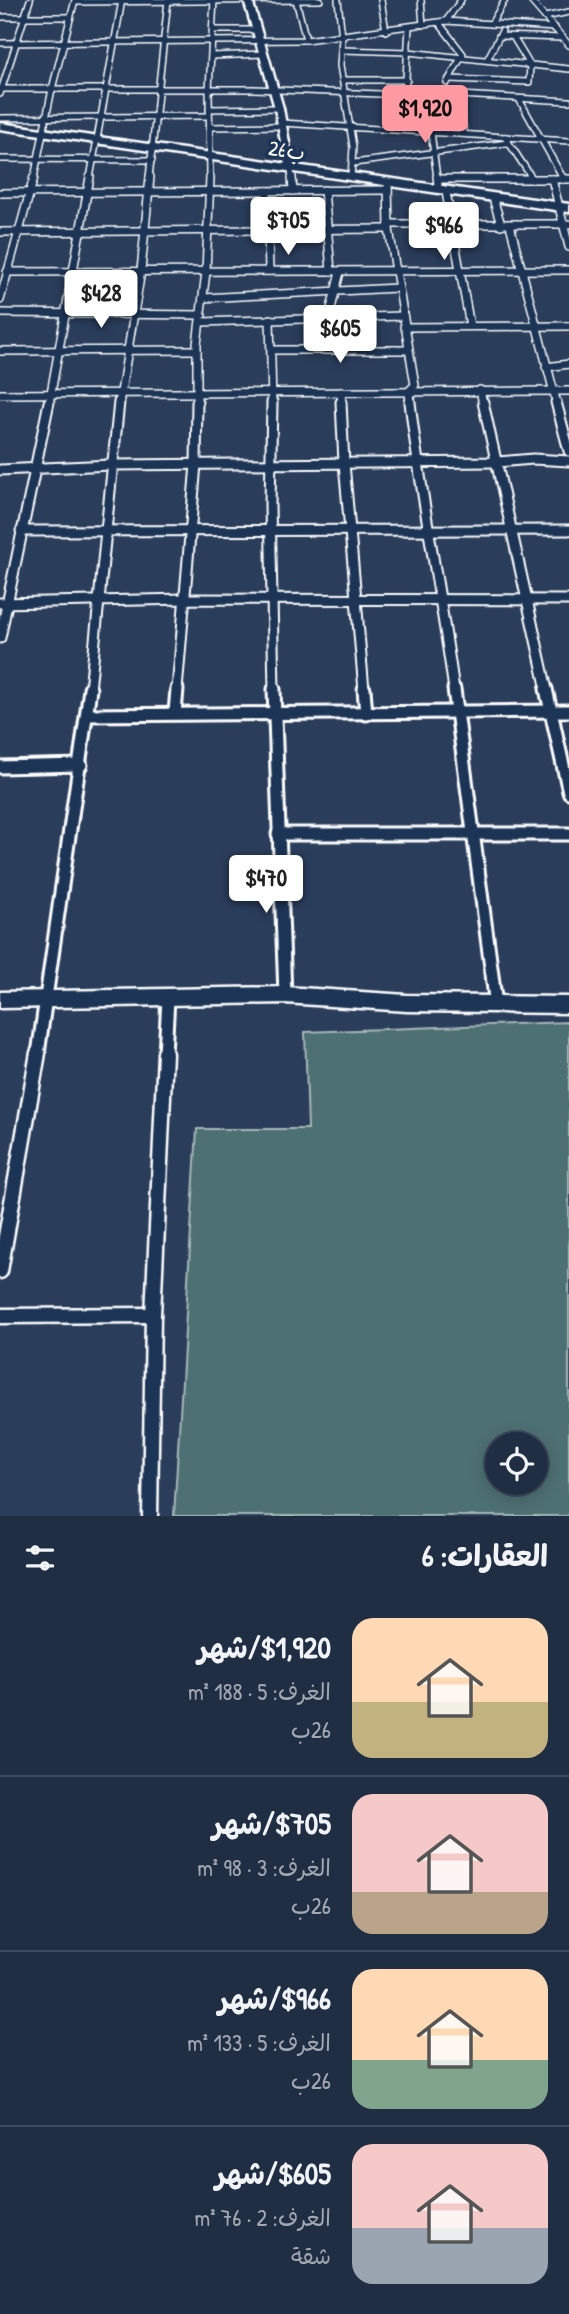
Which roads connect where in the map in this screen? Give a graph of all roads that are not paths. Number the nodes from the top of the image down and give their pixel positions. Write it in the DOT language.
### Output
graph roads {
  1 [pos="30,0"];
  2 [pos="296,0"];
  3 [pos="320,0"];
  4 [pos="338,0"];
  5 [pos="381,0"];
  6 [pos="421,0"];
  7 [pos="461,0"];
  8 [pos="505,0"];
  9 [pos="530,0"];
  10 [pos="75,1"];
  11 [pos="122,1"];
  12 [pos="168,1"];
  13 [pos="214,1"];
  14 [pos="249,1"];
  15 [pos="569,12"];
  16 [pos="560,14"];
  17 [pos="545,17"];
  18 [pos="0,18"];
  19 [pos="24,18"];
  20 [pos="70,18"];
  21 [pos="569,19"];
  22 [pos="443,22"];
  23 [pos="491,23"];
  24 [pos="424,25"];
  25 [pos="505,25"];
  26 [pos="409,27"];
  27 [pos="555,29"];
  28 [pos="213,30"];
  29 [pos="255,30"];
  30 [pos="386,31"];
  31 [pos="499,36"];
  32 [pos="342,37"];
  33 [pos="513,37"];
  34 [pos="306,40"];
  35 [pos="258,41"];
  36 [pos="567,41"];
  37 [pos="162,42"];
  38 [pos="212,42"];
  39 [pos="0,43"];
  40 [pos="16,43"];
  41 [pos="64,43"];
  42 [pos="114,43"];
  43 [pos="342,50"];
  44 [pos="408,52"];
  45 [pos="263,54"];
  46 [pos="211,56"];
  47 [pos="463,58"];
  48 [pos="487,60"];
  49 [pos="530,65"];
  50 [pos="569,69"];
  51 [pos="449,79"];
  52 [pos="342,80"];
  53 [pos="407,80"];
  54 [pos="52,89"];
  55 [pos="105,89"];
  56 [pos="158,89"];
  57 [pos="209,89"];
  58 [pos="274,90"];
  59 [pos="1,91"];
  60 [pos="343,93"];
  61 [pos="405,93"];
  62 [pos="440,94"];
  63 [pos="458,96"];
  64 [pos="519,99"];
  65 [pos="569,101"];
  66 [pos="279,108"];
  67 [pos="209,113"];
  68 [pos="46,117"];
  69 [pos="100,117"];
  70 [pos="156,117"];
  71 [pos="0,118"];
  72 [pos="282,125"];
  73 [pos="0,126"];
  74 [pos="210,127"];
  75 [pos="353,127"];
  76 [pos="408,130"];
  77 [pos="431,132"];
  78 [pos="44,133"];
  79 [pos="464,134"];
  80 [pos="540,139"];
  81 [pos="506,140"];
  82 [pos="97,141"];
  83 [pos="569,141"];
  84 [pos="435,152"];
  85 [pos="152,154"];
  86 [pos="211,158"];
  87 [pos="0,159"];
  88 [pos="39,159"];
  89 [pos="94,159"];
  90 [pos="354,163"];
  91 [pos="291,170"];
  92 [pos="351,178"];
  93 [pos="497,179"];
  94 [pos="532,179"];
  95 [pos="552,179"];
  96 [pos="566,179"];
  97 [pos="388,187"];
  98 [pos="441,187"];
  99 [pos="324,190"];
  100 [pos="267,191"];
  101 [pos="293,191"];
  102 [pos="148,192"];
  103 [pos="210,192"];
  104 [pos="0,193"];
  105 [pos="28,193"];
  106 [pos="88,193"];
  107 [pos="497,199"];
  108 [pos="564,207"];
  109 [pos="451,224"];
  110 [pos="565,224"];
  111 [pos="501,225"];
  112 [pos="510,225"];
  113 [pos="389,227"];
  114 [pos="326,229"];
  115 [pos="207,230"];
  116 [pos="267,230"];
  117 [pos="143,231"];
  118 [pos="0,232"];
  119 [pos="19,232"];
  120 [pos="80,232"];
  121 [pos="569,247"];
  122 [pos="569,270"];
  123 [pos="73,271"];
  124 [pos="141,271"];
  125 [pos="270,271"];
  126 [pos="396,271"];
  127 [pos="460,271"];
  128 [pos="521,271"];
  129 [pos="7,272"];
  130 [pos="206,272"];
  131 [pos="336,272"];
  132 [pos="397,288"];
  133 [pos="335,292"];
  134 [pos="203,298"];
  135 [pos="0,300"];
  136 [pos="0,313"];
  137 [pos="65,316"];
  138 [pos="133,316"];
  139 [pos="402,316"];
  140 [pos="329,317"];
  141 [pos="201,318"];
  142 [pos="270,318"];
  143 [pos="470,326"];
  144 [pos="535,326"];
  145 [pos="569,326"];
  146 [pos="404,327"];
  147 [pos="59,350"];
  148 [pos="126,350"];
  149 [pos="197,350"];
  150 [pos="272,350"];
  151 [pos="407,350"];
  152 [pos="0,351"];
  153 [pos="569,364"];
  154 [pos="546,367"];
  155 [pos="480,390"];
  156 [pos="409,391"];
  157 [pos="553,391"];
  158 [pos="569,391"];
  159 [pos="274,392"];
  160 [pos="341,392"];
  161 [pos="122,393"];
  162 [pos="0,394"];
  163 [pos="51,394"];
  164 [pos="196,394"];
  165 [pos="569,451"];
  166 [pos="569,461"];
  167 [pos="498,462"];
  168 [pos="344,463"];
  169 [pos="417,463"];
  170 [pos="111,464"];
  171 [pos="196,464"];
  172 [pos="270,464"];
  173 [pos="34,468"];
  174 [pos="0,470"];
  175 [pos="192,530"];
  176 [pos="270,530"];
  177 [pos="349,530"];
  178 [pos="431,530"];
  179 [pos="510,530"];
  180 [pos="569,530"];
  181 [pos="21,531"];
  182 [pos="104,531"];
  183 [pos="186,599"];
  184 [pos="569,600"];
  185 [pos="273,601"];
  186 [pos="526,601"];
  187 [pos="97,602"];
  188 [pos="357,602"];
  189 [pos="442,602"];
  190 [pos="4,603"];
  191 [pos="0,638"];
  192 [pos="274,711"];
  193 [pos="455,711"];
  194 [pos="550,711"];
  195 [pos="569,711"];
  196 [pos="175,713"];
  197 [pos="366,714"];
  198 [pos="88,715"];
  199 [pos="81,765"];
  200 [pos="0,767"];
  201 [pos="569,792"];
  202 [pos="278,834"];
  203 [pos="471,834"];
  204 [pos="569,834"];
  205 [pos="285,995"];
  206 [pos="48,998"];
  207 [pos="168,998"];
  208 [pos="0,1000"];
  209 [pos="496,1005"];
  210 [pos="569,1005"];
  211 [pos="0,1271"];
  212 [pos="153,1315"];
  213 [pos="0,1316"];
  214 [pos="150,1516"];
  1 -- 19 [label="street"];
  2 -- 3 [label="street"];
  2 -- 14 [label="street"];
  2 -- 34 [label="street"];
  4 -- 32 [label="street"];
  5 -- 30 [label="street"];
  6 -- 24 [label="street"];
  7 -- 22 [label="street"];
  8 -- 23 [label="street"];
  9 -- 17 [label="street"];
  10 -- 11 [label="street"];
  10 -- 20 [label="street"];
  11 -- 12 [label="street"];
  11 -- 42 [label="street"];
  12 -- 13 [label="street"];
  12 -- 37 [label="street"];
  13 -- 14 [label="street"];
  13 -- 28 [label="street"];
  14 -- 29 [label="street"];
  15 -- 16 [label="street"];
  16 -- 17 [label="street"];
  16 -- 21 [label="street"];
  17 -- 27 [label="street"];
  18 -- 19 [label="street"];
  19 -- 20 [label="street"];
  19 -- 40 [label="street"];
  20 -- 41 [label="street"];
  22 -- 23 [label="street"];
  22 -- 24 [label="street"];
  22 -- 47 [label="street"];
  23 -- 25 [label="street"];
  24 -- 26 [label="street"];
  25 -- 27 [label="street"];
  25 -- 31 [label="street"];
  26 -- 30 [label="street"];
  26 -- 44 [label="street"];
  27 -- 36 [label="street"];
  28 -- 29 [label="street"];
  28 -- 38 [label="street"];
  29 -- 35 [label="street"];
  30 -- 32 [label="street"];
  31 -- 33 [label="street"];
  31 -- 48 [label="street"];
  32 -- 34 [label="street"];
  32 -- 43 [label="street"];
  33 -- 36 [label="street"];
  33 -- 49 [label="street"];
  34 -- 35 [label="street"];
  35 -- 38 [label="street"];
  35 -- 45 [label="street"];
  37 -- 38 [label="street"];
  37 -- 42 [label="street"];
  37 -- 56 [label="street"];
  38 -- 46 [label="street"];
  39 -- 40 [label="street"];
  40 -- 41 [label="street"];
  40 -- 59 [label="street"];
  41 -- 42 [label="street"];
  41 -- 54 [label="street"];
  42 -- 55 [label="street"];
  43 -- 44 [label="street"];
  43 -- 52 [label="street"];
  44 -- 47 [label="street"];
  44 -- 53 [label="street"];
  45 -- 46 [label="street"];
  45 -- 58 [label="street"];
  46 -- 57 [label="street"];
  47 -- 48 [label="street"];
  47 -- 51 [label="street"];
  48 -- 49 [label="street"];
  49 -- 50 [label="street"];
  49 -- 51 [label="street"];
  51 -- 62 [label="street"];
  52 -- 53 [label="street"];
  52 -- 60 [label="street"];
  53 -- 61 [label="street"];
  54 -- 55 [label="street"];
  54 -- 59 [label="street"];
  54 -- 68 [label="street"];
  55 -- 56 [label="street"];
  55 -- 69 [label="street"];
  56 -- 57 [label="street"];
  56 -- 70 [label="street"];
  57 -- 58 [label="street"];
  57 -- 67 [label="street"];
  58 -- 60 [label="street"];
  58 -- 66 [label="street"];
  60 -- 61 [label="street"];
  60 -- 75 [label="street"];
  61 -- 62 [label="street"];
  61 -- 76 [label="street"];
  62 -- 63 [label="street"];
  63 -- 64 [label="street"];
  63 -- 79 [label="street"];
  64 -- 65 [label="street"];
  64 -- 80 [label="street"];
  66 -- 67 [label="street"];
  66 -- 72 [label="street"];
  67 -- 70 [label="street"];
  67 -- 74 [label="street"];
  68 -- 69 [label="street"];
  68 -- 71 [label="street"];
  68 -- 78 [label="street"];
  69 -- 70 [label="street"];
  69 -- 82 [label="street"];
  70 -- 85 [label="street"];
  72 -- 74 [label="street"];
  72 -- 75 [label="street"];
  72 -- 91 [label="street"];
  73 -- 78 [label="highway, 26ب"];
  74 -- 86 [label="street"];
  75 -- 76 [label="street"];
  75 -- 90 [label="street"];
  76 -- 77 [label="street"];
  77 -- 79 [label="street"];
  77 -- 84 [label="street"];
  78 -- 82 [label="highway, 26ب"];
  78 -- 88 [label="street"];
  79 -- 81 [label="street"];
  80 -- 81 [label="street"];
  80 -- 83 [label="street"];
  80 -- 96 [label="street"];
  81 -- 84 [label="street"];
  81 -- 94 [label="street"];
  82 -- 85 [label="highway, 26ب"];
  82 -- 89 [label="street"];
  84 -- 90 [label="street"];
  84 -- 98 [label="street"];
  85 -- 86 [label="highway, 26ب"];
  85 -- 89 [label="street"];
  85 -- 102 [label="street"];
  86 -- 91 [label="highway, 26ب"];
  86 -- 103 [label="street"];
  87 -- 88 [label="street"];
  88 -- 89 [label="street"];
  88 -- 105 [label="street"];
  89 -- 106 [label="street"];
  90 -- 92 [label="street"];
  91 -- 92 [label="highway, 26ب"];
  91 -- 101 [label="street"];
  92 -- 97 [label="highway, 26ب"];
  93 -- 94 [label="street"];
  93 -- 98 [label="street"];
  93 -- 107 [label="street"];
  94 -- 95 [label="street"];
  95 -- 96 [label="street"];
  95 -- 108 [label="street"];
  97 -- 98 [label="highway, 26ب"];
  97 -- 99 [label="street"];
  97 -- 113 [label="street"];
  98 -- 107 [label="highway, 26ب"];
  98 -- 109 [label="street"];
  99 -- 101 [label="street"];
  99 -- 114 [label="street"];
  100 -- 101 [label="street"];
  100 -- 103 [label="street"];
  100 -- 116 [label="street"];
  102 -- 103 [label="street"];
  102 -- 106 [label="street"];
  102 -- 117 [label="street"];
  103 -- 115 [label="street"];
  104 -- 105 [label="street"];
  105 -- 106 [label="street"];
  105 -- 119 [label="street"];
  106 -- 120 [label="street"];
  107 -- 108 [label="highway, 26ب"];
  107 -- 111 [label="street"];
  108 -- 110 [label="street"];
  109 -- 111 [label="street"];
  109 -- 113 [label="street"];
  109 -- 127 [label="street"];
  110 -- 112 [label="street"];
  110 -- 121 [label="street"];
  111 -- 112 [label="street"];
  112 -- 128 [label="street"];
  113 -- 114 [label="street"];
  113 -- 126 [label="street"];
  114 -- 116 [label="street"];
  114 -- 131 [label="street"];
  115 -- 116 [label="street"];
  115 -- 117 [label="street"];
  115 -- 130 [label="street"];
  116 -- 125 [label="street"];
  117 -- 120 [label="street"];
  117 -- 124 [label="street"];
  118 -- 119 [label="street"];
  119 -- 120 [label="street"];
  119 -- 129 [label="street"];
  120 -- 123 [label="street"];
  122 -- 128 [label="street"];
  123 -- 124 [label="street"];
  123 -- 129 [label="street"];
  123 -- 137 [label="street"];
  124 -- 130 [label="street"];
  124 -- 138 [label="street"];
  125 -- 130 [label="street"];
  125 -- 131 [label="street"];
  126 -- 127 [label="street"];
  126 -- 131 [label="street"];
  126 -- 132 [label="street"];
  127 -- 128 [label="street"];
  127 -- 143 [label="street"];
  128 -- 144 [label="street"];
  129 -- 135 [label="street"];
  130 -- 134 [label="street"];
  131 -- 133 [label="street"];
  132 -- 133 [label="street"];
  132 -- 139 [label="street"];
  133 -- 134 [label="street"];
  133 -- 140 [label="street"];
  134 -- 141 [label="street"];
  136 -- 137 [label="street"];
  137 -- 138 [label="street"];
  137 -- 147 [label="street"];
  138 -- 141 [label="street"];
  138 -- 148 [label="street"];
  139 -- 140 [label="street"];
  139 -- 146 [label="street"];
  140 -- 142 [label="street"];
  141 -- 142 [label="street"];
  141 -- 149 [label="street"];
  142 -- 150 [label="street"];
  143 -- 144 [label="street"];
  143 -- 146 [label="street"];
  144 -- 145 [label="street"];
  144 -- 154 [label="street"];
  146 -- 151 [label="street"];
  147 -- 148 [label="street"];
  147 -- 152 [label="street"];
  147 -- 163 [label="street"];
  148 -- 149 [label="street"];
  148 -- 161 [label="street"];
  149 -- 164 [label="street"];
  150 -- 151 [label="street"];
  150 -- 159 [label="street"];
  151 -- 156 [label="street"];
  153 -- 154 [label="street"];
  154 -- 157 [label="street"];
  155 -- 156 [label="street"];
  155 -- 157 [label="street"];
  155 -- 167 [label="street"];
  156 -- 160 [label="street"];
  156 -- 169 [label="street"];
  157 -- 158 [label="street"];
  157 -- 165 [label="street"];
  159 -- 160 [label="street"];
  159 -- 164 [label="street"];
  159 -- 172 [label="street"];
  160 -- 168 [label="street"];
  161 -- 163 [label="street"];
  161 -- 164 [label="street"];
  161 -- 170 [label="street"];
  162 -- 163 [label="street"];
  163 -- 173 [label="street"];
  164 -- 171 [label="street"];
  166 -- 167 [label="street"];
  167 -- 169 [label="street"];
  167 -- 179 [label="street"];
  168 -- 169 [label="street"];
  168 -- 172 [label="street"];
  168 -- 177 [label="street"];
  169 -- 178 [label="street"];
  170 -- 171 [label="street"];
  170 -- 173 [label="street"];
  170 -- 182 [label="street"];
  171 -- 172 [label="street"];
  171 -- 175 [label="street"];
  172 -- 176 [label="street"];
  173 -- 174 [label="street"];
  173 -- 181 [label="street"];
  175 -- 176 [label="street"];
  175 -- 182 [label="street"];
  175 -- 183 [label="street"];
  176 -- 177 [label="street"];
  176 -- 185 [label="street"];
  177 -- 178 [label="street"];
  177 -- 188 [label="street"];
  178 -- 179 [label="street"];
  178 -- 189 [label="street"];
  179 -- 180 [label="street"];
  179 -- 186 [label="street"];
  181 -- 182 [label="street"];
  181 -- 190 [label="street"];
  182 -- 187 [label="street"];
  183 -- 185 [label="street"];
  183 -- 187 [label="street"];
  183 -- 196 [label="street"];
  184 -- 186 [label="street"];
  185 -- 188 [label="street"];
  185 -- 192 [label="street"];
  186 -- 189 [label="street"];
  186 -- 194 [label="street"];
  187 -- 190 [label="street"];
  187 -- 198 [label="street"];
  188 -- 189 [label="street"];
  188 -- 197 [label="street"];
  189 -- 193 [label="street"];
  190 -- 191 [label="street"];
  192 -- 196 [label="street"];
  192 -- 197 [label="street"];
  192 -- 202 [label="street"];
  193 -- 194 [label="street"];
  193 -- 197 [label="street"];
  193 -- 203 [label="street"];
  194 -- 195 [label="street"];
  194 -- 201 [label="street"];
  196 -- 198 [label="street"];
  198 -- 199 [label="street"];
  199 -- 200 [label="street"];
  199 -- 206 [label="street"];
  202 -- 203 [label="street"];
  202 -- 205 [label="street"];
  203 -- 204 [label="street"];
  203 -- 209 [label="street"];
  205 -- 207 [label="street"];
  205 -- 209 [label="street"];
  206 -- 207 [label="street"];
  206 -- 208 [label="street"];
  206 -- 211 [label="street"];
  207 -- 212 [label="street"];
  209 -- 210 [label="street"];
  212 -- 213 [label="street"];
  212 -- 214 [label="street"];
}
